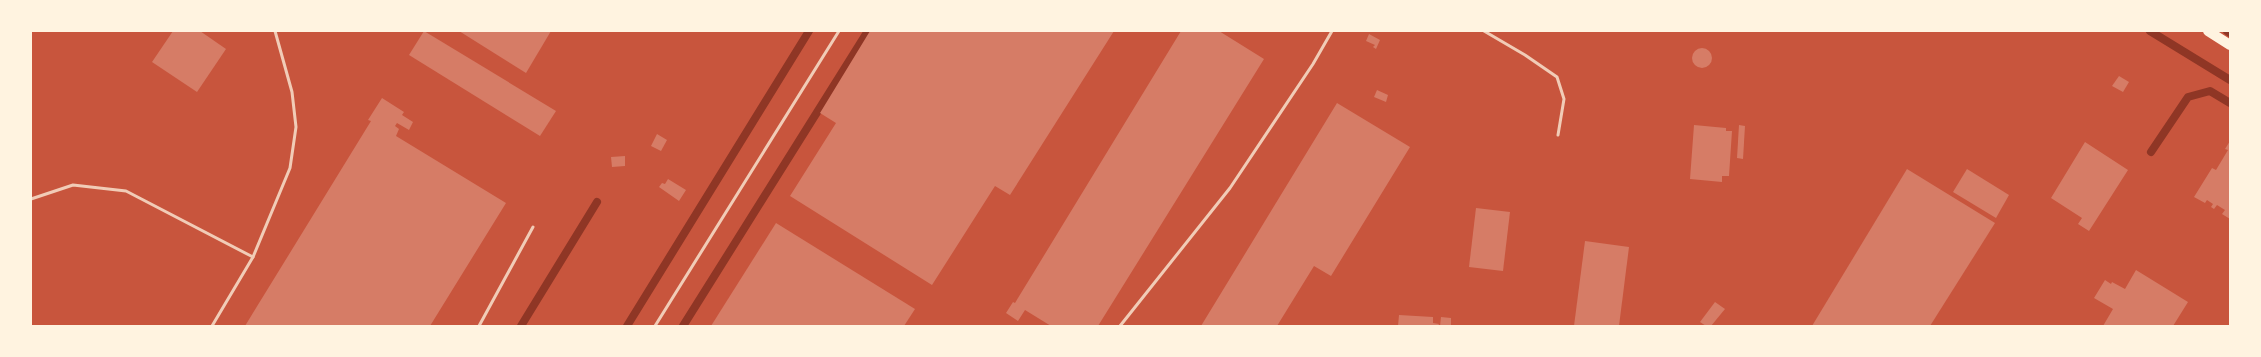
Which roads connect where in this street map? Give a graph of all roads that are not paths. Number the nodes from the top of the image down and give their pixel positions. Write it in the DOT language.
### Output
graph roads {
  1 [pos="274,31"];
  2 [pos="839,31"];
  3 [pos="1332,31"];
  4 [pos="1484,31"];
  5 [pos="2208,31"];
  6 [pos="2230,45"];
  7 [pos="1558,135"];
  8 [pos="31,199"];
  9 [pos="534,227"];
  10 [pos="253,257"];
  11 [pos="212,326"];
  12 [pos="479,326"];
  13 [pos="655,326"];
  14 [pos="1120,326"];
  1 -- 10 [label="lane"];
  2 -- 13 [label="lane"];
  3 -- 14 [label="lane"];
  4 -- 7 [label="lane"];
  5 -- 6 [label="main road"];
  8 -- 10 [label="lane"];
  9 -- 12 [label="lane"];
  10 -- 11 [label="lane"];
}
